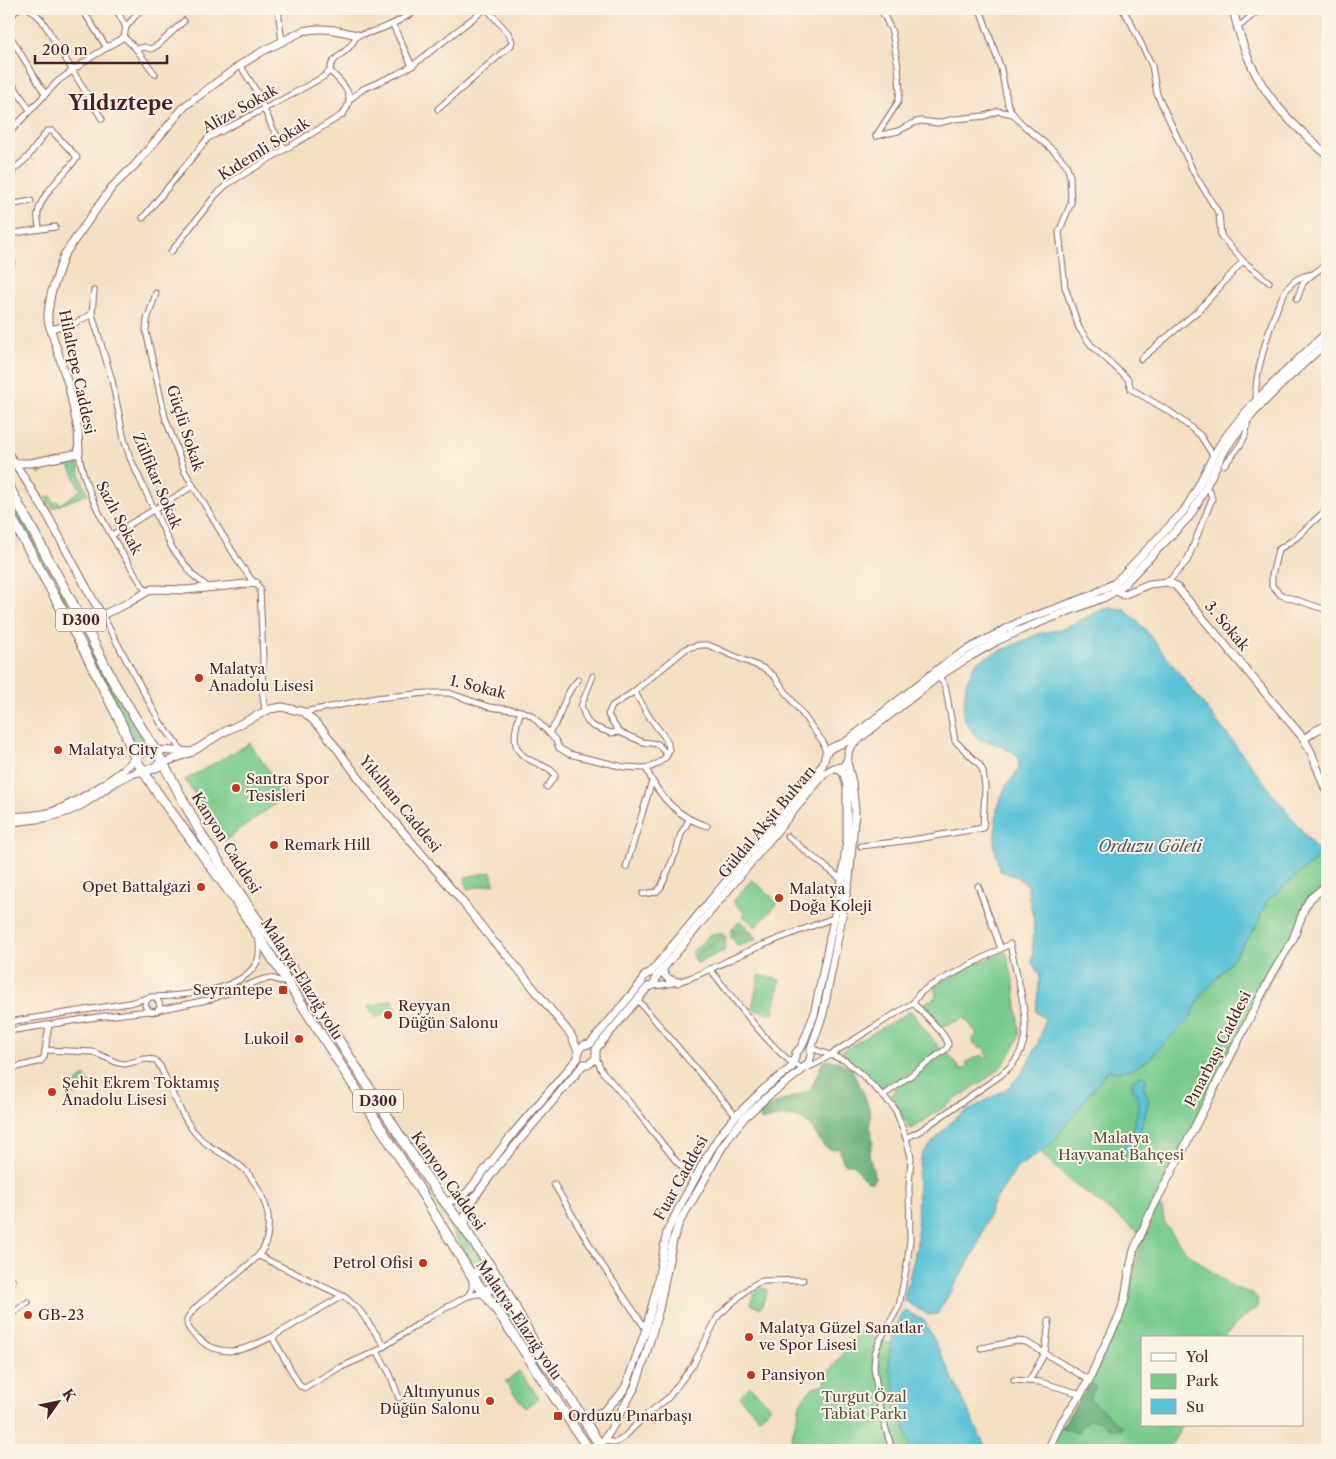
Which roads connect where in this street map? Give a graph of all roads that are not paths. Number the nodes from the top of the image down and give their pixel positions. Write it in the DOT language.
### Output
graph roads {
  1 [pos="17,9"];
  2 [pos="30,9"];
  3 [pos="82,9"];
  4 [pos="116,9"];
  5 [pos="141,9"];
  6 [pos="278,9"];
  7 [pos="418,9"];
  8 [pos="486,9"];
  9 [pos="881,9"];
  10 [pos="980,9"];
  11 [pos="1122,9"];
  12 [pos="1233,9"];
  13 [pos="1260,9"];
  14 [pos="9,19"];
  15 [pos="184,21"];
  16 [pos="392,25"];
  17 [pos="126,27"];
  18 [pos="1237,28"];
  19 [pos="9,34"];
  20 [pos="357,35"];
  21 [pos="124,37"];
  22 [pos="282,42"];
  23 [pos="108,48"];
  24 [pos="136,49"];
  25 [pos="240,65"];
  26 [pos="412,66"];
  27 [pos="73,70"];
  28 [pos="330,71"];
  29 [pos="155,74"];
  30 [pos="9,79"];
  31 [pos="46,94"];
  32 [pos="349,100"];
  33 [pos="264,108"];
  34 [pos="438,109"];
  35 [pos="30,110"];
  36 [pos="1013,114"];
  37 [pos="102,119"];
  38 [pos="9,133"];
  39 [pos="285,150"];
  40 [pos="1327,154"];
  41 [pos="9,165"];
  42 [pos="16,167"];
  43 [pos="9,189"];
  44 [pos="31,202"];
  45 [pos="9,205"];
  46 [pos="143,218"];
  47 [pos="55,227"];
  48 [pos="39,229"];
  49 [pos="9,232"];
  50 [pos="171,252"];
  51 [pos="1243,261"];
  52 [pos="12,262"];
  53 [pos="1327,264"];
  54 [pos="9,269"];
  55 [pos="1313,274"];
  56 [pos="1269,282"];
  57 [pos="94,291"];
  58 [pos="156,293"];
  59 [pos="1297,299"];
  60 [pos="92,314"];
  61 [pos="50,329"];
  62 [pos="1327,332"];
  63 [pos="1327,342"];
  64 [pos="1141,358"];
  65 [pos="1257,400"];
  66 [pos="79,453"];
  67 [pos="9,455"];
  68 [pos="1218,460"];
  69 [pos="15,463"];
  70 [pos="193,486"];
  71 [pos="9,487"];
  72 [pos="1210,492"];
  73 [pos="155,509"];
  74 [pos="1327,509"];
  75 [pos="9,513"];
  76 [pos="112,535"];
  77 [pos="1168,582"];
  78 [pos="256,583"];
  79 [pos="208,587"];
  80 [pos="1114,588"];
  81 [pos="146,591"];
  82 [pos="1327,610"];
  83 [pos="102,615"];
  84 [pos="937,674"];
  85 [pos="593,676"];
  86 [pos="578,680"];
  87 [pos="634,691"];
  88 [pos="265,710"];
  89 [pos="520,710"];
  90 [pos="304,712"];
  91 [pos="1327,725"];
  92 [pos="549,732"];
  93 [pos="619,732"];
  94 [pos="1304,739"];
  95 [pos="823,742"];
  96 [pos="838,746"];
  97 [pos="156,750"];
  98 [pos="848,751"];
  99 [pos="187,753"];
  100 [pos="667,755"];
  101 [pos="825,757"];
  102 [pos="136,758"];
  103 [pos="847,762"];
  104 [pos="163,763"];
  105 [pos="646,768"];
  106 [pos="836,768"];
  107 [pos="144,772"];
  108 [pos="652,781"];
  109 [pos="546,788"];
  110 [pos="1327,793"];
  111 [pos="9,818"];
  112 [pos="689,820"];
  113 [pos="9,822"];
  114 [pos="707,826"];
  115 [pos="787,836"];
  116 [pos="860,846"];
  117 [pos="626,867"];
  118 [pos="842,880"];
  119 [pos="1327,885"];
  120 [pos="978,886"];
  121 [pos="643,894"];
  122 [pos="843,914"];
  123 [pos="834,918"];
  124 [pos="259,937"];
  125 [pos="1001,949"];
  126 [pos="662,969"];
  127 [pos="710,969"];
  128 [pos="651,981"];
  129 [pos="675,982"];
  130 [pos="289,984"];
  131 [pos="152,997"];
  132 [pos="637,999"];
  133 [pos="913,1002"];
  134 [pos="158,1010"];
  135 [pos="149,1011"];
  136 [pos="9,1022"];
  137 [pos="49,1024"];
  138 [pos="9,1031"];
  139 [pos="571,1035"];
  140 [pos="590,1046"];
  141 [pos="802,1046"];
  142 [pos="811,1048"];
  143 [pos="45,1050"];
  144 [pos="796,1054"];
  145 [pos="578,1055"];
  146 [pos="831,1055"];
  147 [pos="784,1057"];
  148 [pos="596,1058"];
  149 [pos="586,1064"];
  150 [pos="794,1064"];
  151 [pos="803,1068"];
  152 [pos="9,1069"];
  153 [pos="602,1071"];
  154 [pos="883,1096"];
  155 [pos="736,1116"];
  156 [pos="906,1138"];
  157 [pos="695,1180"];
  158 [pos="554,1184"];
  159 [pos="444,1201"];
  160 [pos="466,1231"];
  161 [pos="258,1256"];
  162 [pos="489,1264"];
  163 [pos="472,1276"];
  164 [pos="803,1280"];
  165 [pos="501,1282"];
  166 [pos="483,1293"];
  167 [pos="342,1296"];
  168 [pos="468,1296"];
  169 [pos="28,1302"];
  170 [pos="9,1316"];
  171 [pos="1049,1320"];
  172 [pos="646,1329"];
  173 [pos="652,1336"];
  174 [pos="272,1337"];
  175 [pos="384,1345"];
  176 [pos="981,1348"];
  177 [pos="377,1350"];
  178 [pos="1045,1353"];
  179 [pos="1014,1380"];
  180 [pos="1089,1380"];
  181 [pos="1029,1381"];
  182 [pos="1081,1394"];
  183 [pos="399,1398"];
  184 [pos="607,1409"];
  185 [pos="583,1420"];
  186 [pos="616,1420"];
  187 [pos="602,1445"];
  188 [pos="590,1450"];
  189 [pos="892,1450"];
  190 [pos="1048,1450"];
  1 -- 14 [label="street"];
  2 -- 27 [label="street"];
  3 -- 23 [label="street"];
  4 -- 17 [label="street"];
  5 -- 17 [label="street"];
  6 -- 22 [label="street"];
  7 -- 16 [label="street"];
  8 -- 26 [label="street"];
  8 -- 34 [label="street"];
  9 -- 36 [label="street"];
  10 -- 36 [label="street"];
  11 -- 51 [label="street"];
  12 -- 18 [label="street"];
  13 -- 18 [label="street"];
  15 -- 24 [label="street"];
  16 -- 20 [label="street"];
  16 -- 26 [label="street"];
  17 -- 21 [label="street"];
  18 -- 40 [label="street"];
  19 -- 31 [label="street"];
  20 -- 22 [label="street, Hilaltepe Caddesi"];
  20 -- 28 [label="street, Alize Sokak"];
  21 -- 23 [label="street"];
  21 -- 24 [label="street"];
  22 -- 25 [label="street, Hilaltepe Caddesi"];
  23 -- 27 [label="street"];
  24 -- 29 [label="street"];
  25 -- 33 [label="street"];
  25 -- 61 [label="street, Hilaltepe Caddesi"];
  26 -- 32 [label="street"];
  27 -- 31 [label="street"];
  27 -- 37 [label="street"];
  28 -- 32 [label="street"];
  28 -- 33 [label="street, Alize Sokak"];
  30 -- 35 [label="street"];
  31 -- 35 [label="street"];
  32 -- 39 [label="street, Kıdemli Sokak"];
  33 -- 39 [label="street"];
  33 -- 46 [label="street, Alize Sokak"];
  35 -- 38 [label="street"];
  36 -- 68 [label="street"];
  39 -- 50 [label="street, Kıdemli Sokak"];
  41 -- 42 [label="street"];
  42 -- 43 [label="street"];
  42 -- 48 [label="street"];
  44 -- 45 [label="street"];
  47 -- 48 [label="street"];
  48 -- 49 [label="street"];
  51 -- 56 [label="street"];
  51 -- 64 [label="street"];
  52 -- 54 [label="street"];
  53 -- 55 [label="street"];
  55 -- 59 [label="street"];
  55 -- 65 [label="street"];
  57 -- 60 [label="street, Zülfikar Sokak"];
  58 -- 70 [label="street, Güçlü Sokak"];
  60 -- 61 [label="street"];
  60 -- 73 [label="street, Zülfikar Sokak"];
  61 -- 66 [label="street, Hilaltepe Caddesi"];
  62 -- 65 [label="street, Güldal Akşit Bulvarı"];
  63 -- 68 [label="street, Güldal Akşit Bulvarı"];
  65 -- 68 [label="street, Güldal Akşit Bulvarı"];
  66 -- 69 [label="street, Hilaltepe Caddesi"];
  66 -- 76 [label="street, Sazlı Sokak"];
  67 -- 69 [label="street"];
  68 -- 80 [label="street, Güldal Akşit Bulvarı"];
  69 -- 83 [label="street"];
  70 -- 73 [label="street"];
  70 -- 78 [label="street, Güçlü Sokak"];
  71 -- 97 [label="highway, D300"];
  72 -- 77 [label="street"];
  73 -- 76 [label="street"];
  73 -- 79 [label="street, Zülfikar Sokak"];
  74 -- 82 [label="street"];
  75 -- 102 [label="highway, Malatya-Elazığ yolu / D300"];
  76 -- 81 [label="street, Sazlı Sokak"];
  77 -- 80 [label="street"];
  77 -- 94 [label="street, 3. Sokak"];
  78 -- 79 [label="street"];
  78 -- 88 [label="street"];
  79 -- 81 [label="street"];
  80 -- 84 [label="street, Güldal Akşit Bulvarı"];
  81 -- 83 [label="street"];
  83 -- 99 [label="street"];
  84 -- 96 [label="street, Güldal Akşit Bulvarı"];
  84 -- 98 [label="street, Güldal Akşit Bulvarı"];
  84 -- 116 [label="street"];
  85 -- 93 [label="street"];
  86 -- 92 [label="street"];
  87 -- 93 [label="street"];
  87 -- 95 [label="street"];
  87 -- 100 [label="street"];
  88 -- 90 [label="street"];
  88 -- 99 [label="street"];
  89 -- 90 [label="street, 1. Sokak"];
  89 -- 92 [label="street, 1. Sokak"];
  89 -- 109 [label="street"];
  90 -- 139 [label="street, Yıkılhan Caddesi"];
  91 -- 94 [label="street"];
  92 -- 105 [label="street, 1. Sokak"];
  93 -- 100 [label="street"];
  94 -- 110 [label="street, 3. Sokak"];
  95 -- 96 [label="street"];
  95 -- 101 [label="street"];
  96 -- 98 [label="street"];
  96 -- 101 [label="street, Güldal Akşit Bulvarı"];
  97 -- 99 [label="street"];
  97 -- 102 [label="highway"];
  97 -- 104 [label="highway, Kanyon Caddesi / D300"];
  98 -- 103 [label="street"];
  99 -- 104 [label="street"];
  100 -- 105 [label="street"];
  101 -- 106 [label="street"];
  101 -- 128 [label="street, Güldal Akşit Bulvarı"];
  102 -- 107 [label="highway, Malatya-Elazığ yolu / D300"];
  102 -- 111 [label="street"];
  103 -- 106 [label="street, Güldal Akşit Bulvarı"];
  103 -- 122 [label="street"];
  104 -- 107 [label="highway"];
  104 -- 159 [label="highway, Kanyon Caddesi / D300"];
  105 -- 108 [label="street"];
  106 -- 118 [label="street"];
  106 -- 126 [label="street, Güldal Akşit Bulvarı"];
  107 -- 113 [label="street"];
  107 -- 124 [label="highway, Malatya-Elazığ yolu / D300"];
  108 -- 112 [label="street"];
  108 -- 117 [label="street"];
  112 -- 114 [label="street"];
  112 -- 121 [label="street"];
  115 -- 118 [label="street"];
  118 -- 123 [label="street"];
  119 -- 180 [label="street, Pınarbaşı Caddesi"];
  120 -- 125 [label="street"];
  122 -- 123 [label="street"];
  122 -- 142 [label="street"];
  123 -- 127 [label="street"];
  123 -- 141 [label="street"];
  124 -- 130 [label="highway, Malatya-Elazığ yolu / D300"];
  124 -- 131 [label="street"];
  125 -- 133 [label="street"];
  125 -- 156 [label="street"];
  126 -- 128 [label="street, Güldal Akşit Bulvarı"];
  126 -- 129 [label="street"];
  127 -- 129 [label="street"];
  127 -- 147 [label="street"];
  128 -- 129 [label="street"];
  128 -- 132 [label="street, Güldal Akşit Bulvarı"];
  128 -- 140 [label="street, Güldal Akşit Bulvarı"];
  130 -- 134 [label="street"];
  130 -- 163 [label="highway, Malatya-Elazığ yolu / D300"];
  131 -- 134 [label="street"];
  131 -- 135 [label="street"];
  131 -- 136 [label="street"];
  132 -- 140 [label="street, Güldal Akşit Bulvarı"];
  132 -- 155 [label="street"];
  133 -- 146 [label="street"];
  133 -- 154 [label="street"];
  134 -- 135 [label="street"];
  135 -- 137 [label="street"];
  137 -- 138 [label="street"];
  137 -- 143 [label="street"];
  139 -- 140 [label="street, Yıkılhan Caddesi"];
  139 -- 145 [label="street, Yıkılhan Caddesi"];
  140 -- 145 [label="street, Güldal Akşit Bulvarı"];
  140 -- 148 [label="street"];
  141 -- 142 [label="street"];
  141 -- 144 [label="street"];
  142 -- 146 [label="street"];
  142 -- 151 [label="street"];
  143 -- 152 [label="street"];
  143 -- 161 [label="street"];
  144 -- 147 [label="street"];
  144 -- 150 [label="street"];
  145 -- 149 [label="street"];
  145 -- 159 [label="street, Güldal Akşit Bulvarı"];
  146 -- 151 [label="street"];
  146 -- 154 [label="street"];
  147 -- 150 [label="street"];
  148 -- 149 [label="street"];
  148 -- 153 [label="street"];
  149 -- 153 [label="street"];
  149 -- 160 [label="street"];
  150 -- 151 [label="street"];
  150 -- 155 [label="street, Fuar Caddesi"];
  151 -- 173 [label="street"];
  153 -- 157 [label="street"];
  154 -- 156 [label="street"];
  155 -- 157 [label="street, Fuar Caddesi"];
  156 -- 189 [label="street"];
  157 -- 172 [label="street, Fuar Caddesi"];
  158 -- 172 [label="street"];
  159 -- 160 [label="highway, Kanyon Caddesi / D300"];
  160 -- 162 [label="highway, Kanyon Caddesi / D300"];
  161 -- 167 [label="street"];
  161 -- 174 [label="street"];
  162 -- 163 [label="highway"];
  162 -- 165 [label="highway, Kanyon Caddesi / D300"];
  163 -- 166 [label="highway, Malatya-Elazığ yolu / D300"];
  163 -- 168 [label="street"];
  164 -- 187 [label="street"];
  165 -- 166 [label="highway"];
  165 -- 185 [label="highway, Kanyon Caddesi / D300"];
  166 -- 168 [label="street"];
  166 -- 188 [label="highway, Malatya-Elazığ yolu / D300"];
  167 -- 174 [label="street"];
  167 -- 175 [label="street"];
  168 -- 175 [label="street"];
  169 -- 170 [label="street"];
  171 -- 178 [label="street"];
  172 -- 173 [label="street"];
  172 -- 184 [label="street, Fuar Caddesi"];
  173 -- 186 [label="street"];
  174 -- 177 [label="street"];
  175 -- 177 [label="street"];
  176 -- 178 [label="street"];
  177 -- 183 [label="street"];
  178 -- 180 [label="street"];
  178 -- 181 [label="street"];
  179 -- 181 [label="street"];
  180 -- 182 [label="street, Pınarbaşı Caddesi"];
  181 -- 182 [label="street"];
  182 -- 190 [label="street, Pınarbaşı Caddesi"];
  184 -- 185 [label="street, Fuar Caddesi"];
  184 -- 186 [label="street"];
  185 -- 187 [label="highway, Kanyon Caddesi / D300"];
  186 -- 187 [label="street"];
}
